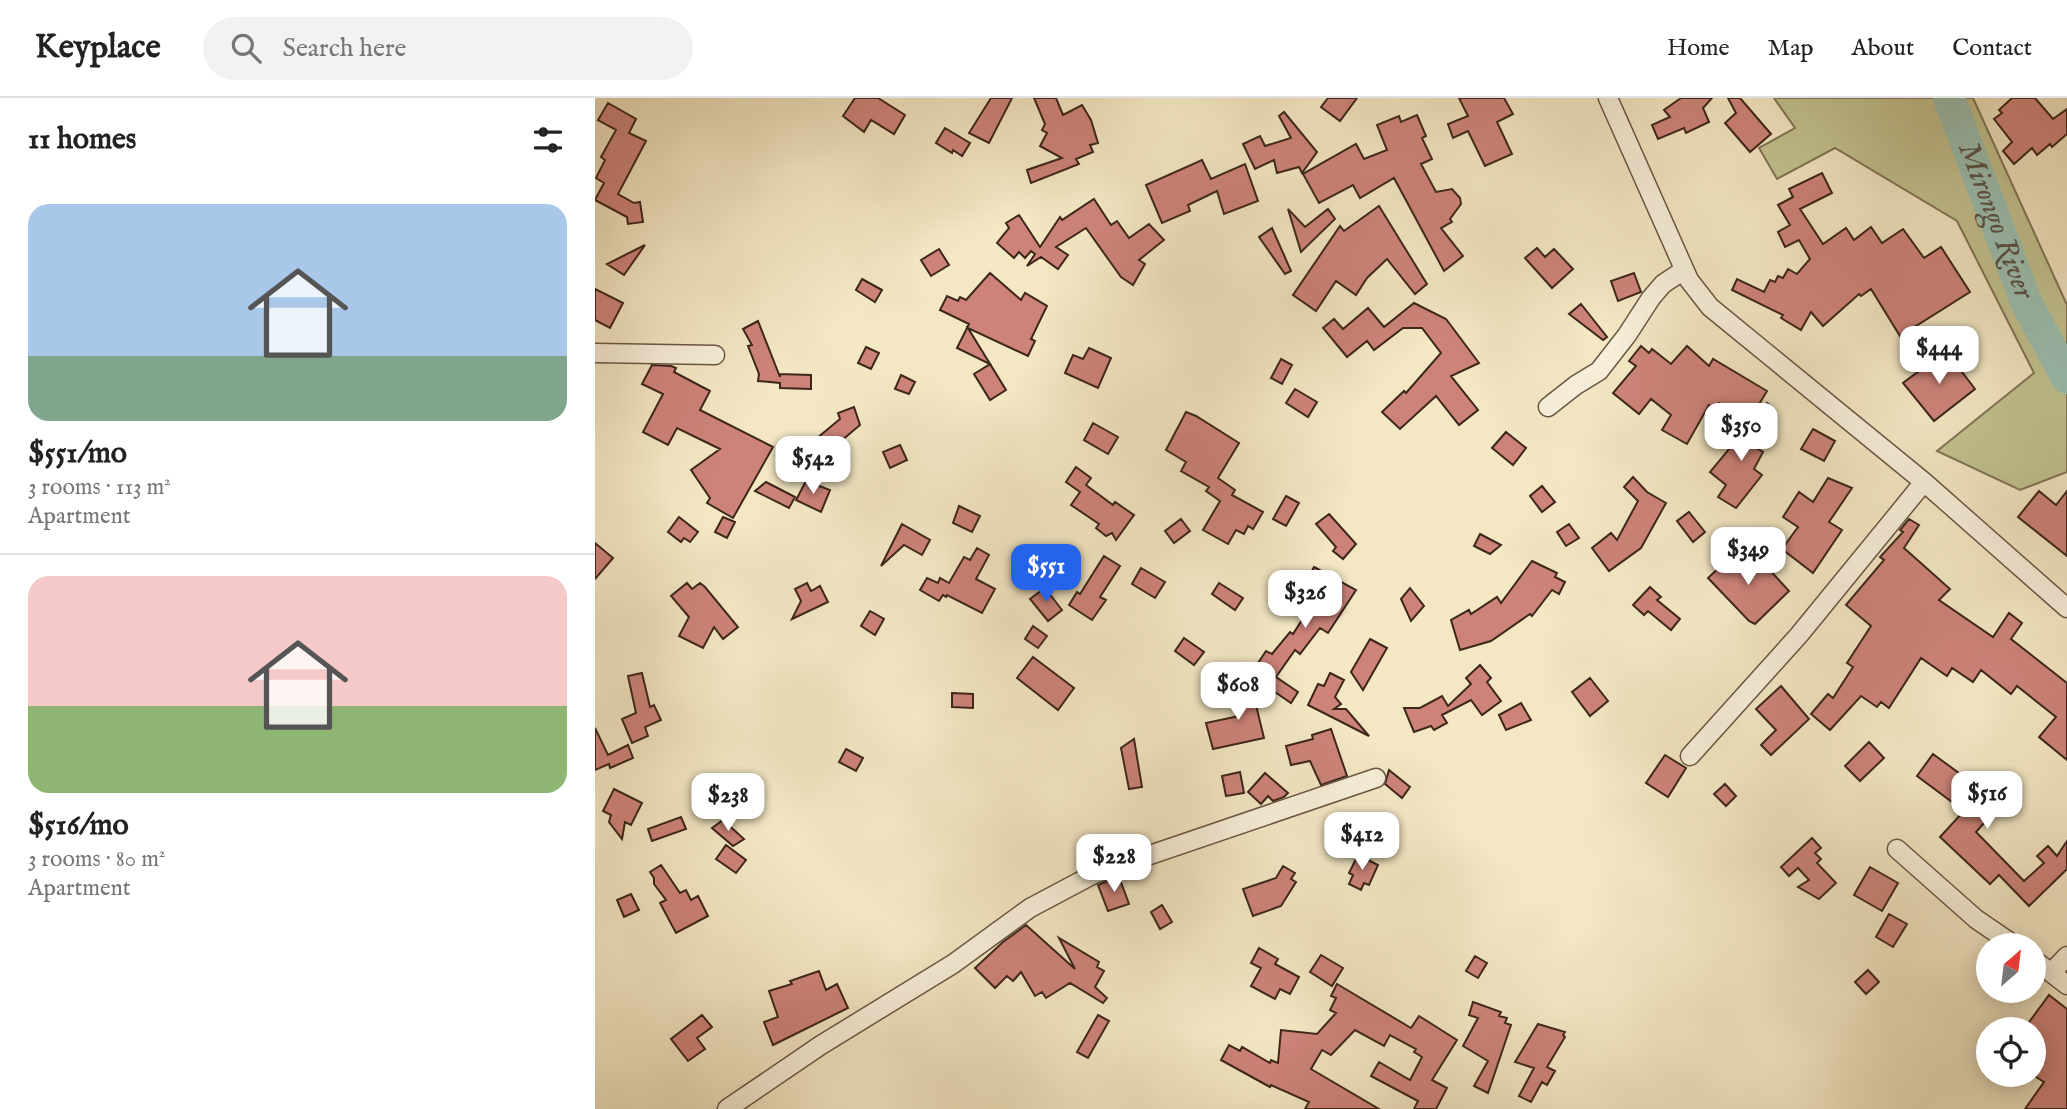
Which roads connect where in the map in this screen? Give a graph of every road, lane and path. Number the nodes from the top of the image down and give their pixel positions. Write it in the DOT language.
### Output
graph roads {
  1 [pos="1608,98"];
  2 [pos="1684,270"];
  3 [pos="595,354"];
  4 [pos="715,355"];
  5 [pos="1548,407"];
  6 [pos="1924,482"];
  7 [pos="2067,608"];
  8 [pos="1689,756"];
  9 [pos="1376,778"];
  10 [pos="1897,849"];
  11 [pos="1996,933"];
  12 [pos="2067,956"];
  13 [pos="2046,968"];
  14 [pos="2052,972"];
  15 [pos="2067,985"];
  16 [pos="727,1109"];
  1 -- 2 [label="street"];
  2 -- 5 [label="street"];
  2 -- 6 [label="street"];
  3 -- 4 [label="street"];
  6 -- 7 [label="street"];
  6 -- 8 [label="street"];
  9 -- 16 [label="street"];
  10 -- 11 [label="street"];
  12 -- 14 [label="street"];
  13 -- 14 [label="street"];
  14 -- 15 [label="street"];
}
